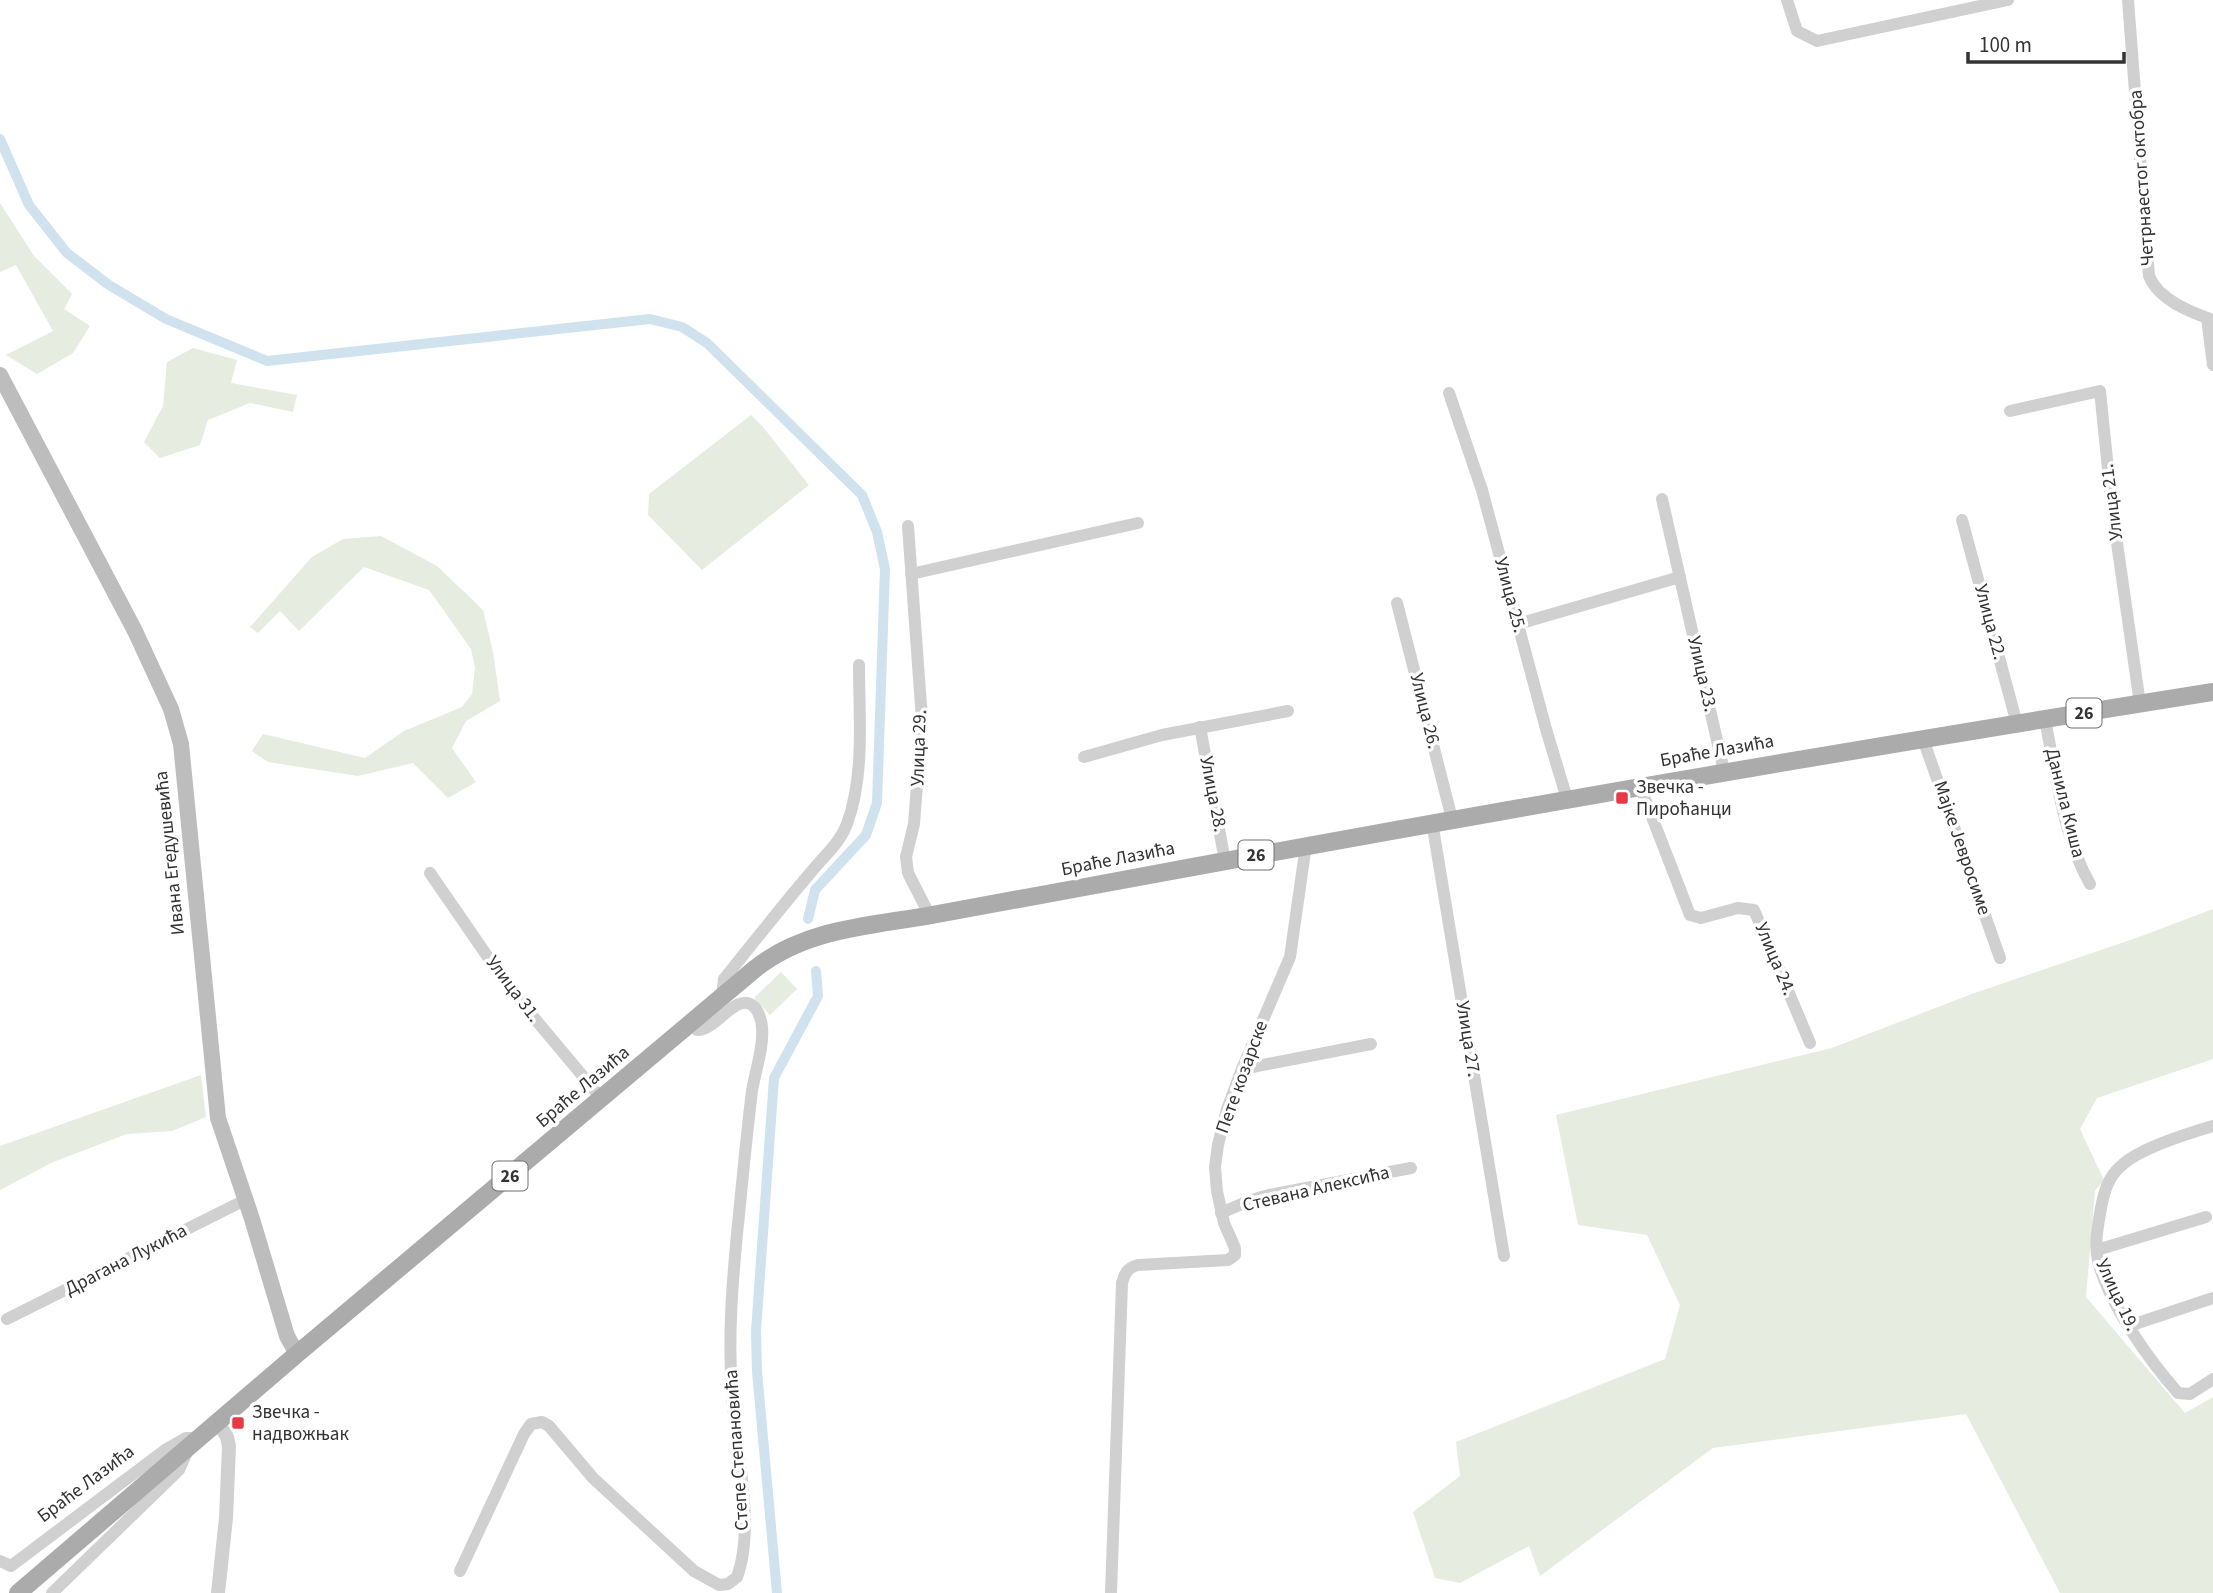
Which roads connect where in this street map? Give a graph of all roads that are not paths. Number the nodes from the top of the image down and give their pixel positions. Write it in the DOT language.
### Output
graph roads {
  1 [pos="1787,0"];
  2 [pos="2008,0"];
  3 [pos="2128,0"];
  4 [pos="2210,319"];
  5 [pos="2213,365"];
  6 [pos="0,376"];
  7 [pos="1449,393"];
  8 [pos="2010,411"];
  9 [pos="1662,499"];
  10 [pos="1962,520"];
  11 [pos="1138,523"];
  12 [pos="908,526"];
  13 [pos="911,574"];
  14 [pos="1680,577"];
  15 [pos="1397,603"];
  16 [pos="1518,624"];
  17 [pos="859,665"];
  18 [pos="2213,692"];
  19 [pos="2140,704"];
  20 [pos="1288,711"];
  21 [pos="2045,720"];
  22 [pos="2017,724"];
  23 [pos="1200,727"];
  24 [pos="1923,738"];
  25 [pos="1084,757"];
  26 [pos="1724,771"];
  27 [pos="1640,786"];
  28 [pos="1567,799"];
  29 [pos="1452,819"];
  30 [pos="1432,822"];
  31 [pos="1306,845"];
  32 [pos="1225,861"];
  33 [pos="430,873"];
  34 [pos="2090,884"];
  35 [pos="930,916"];
  36 [pos="2000,958"];
  37 [pos="722,996"];
  38 [pos="691,1024"];
  39 [pos="1810,1043"];
  40 [pos="1371,1044"];
  41 [pos="1242,1069"];
  42 [pos="602,1099"];
  43 [pos="2213,1126"];
  44 [pos="1410,1168"];
  45 [pos="245,1200"];
  46 [pos="1221,1213"];
  47 [pos="2206,1217"];
  48 [pos="2097,1250"];
  49 [pos="1504,1256"];
  50 [pos="2213,1298"];
  51 [pos="7,1319"];
  52 [pos="2129,1326"];
  53 [pos="298,1354"];
  54 [pos="2213,1379"];
  55 [pos="218,1423"];
  56 [pos="194,1443"];
  57 [pos="0,1561"];
  58 [pos="460,1571"];
  59 [pos="18,1593"];
  60 [pos="52,1593"];
  61 [pos="218,1593"];
  62 [pos="1111,1593"];
  1 -- 2 [label="street"];
  3 -- 4 [label="street, Четрнаестог октобра"];
  4 -- 5 [label="street"];
  6 -- 45 [label="main road, Ивана Егедушевића"];
  7 -- 16 [label="street, Улица 25."];
  8 -- 19 [label="street, Улица 21."];
  9 -- 14 [label="street, Улица 23."];
  10 -- 22 [label="street, Улица 22."];
  11 -- 13 [label="street"];
  12 -- 13 [label="street, Улица 29."];
  13 -- 35 [label="street, Улица 29."];
  14 -- 16 [label="street"];
  14 -- 26 [label="street, Улица 23."];
  15 -- 29 [label="street, Улица 26."];
  16 -- 28 [label="street, Улица 25."];
  17 -- 37 [label="street"];
  18 -- 19 [label="main road, Браће Лазића / 26"];
  19 -- 21 [label="main road, Браће Лазића / 26"];
  20 -- 23 [label="street"];
  21 -- 22 [label="main road, Браће Лазића / 26"];
  21 -- 34 [label="street, Данила Киша"];
  22 -- 24 [label="main road, Браће Лазића / 26"];
  23 -- 25 [label="street"];
  23 -- 32 [label="street, Улица 28."];
  24 -- 26 [label="main road, Браће Лазића / 26"];
  24 -- 36 [label="street, Мајке Јевросиме"];
  26 -- 27 [label="main road, Браће Лазића / 26"];
  27 -- 28 [label="main road, Браће Лазића / 26"];
  27 -- 39 [label="street, Улица 24."];
  28 -- 29 [label="main road, Браће Лазића / 26"];
  29 -- 30 [label="main road, Браће Лазића / 26"];
  30 -- 31 [label="main road, Браће Лазића / 26"];
  30 -- 49 [label="street, Улица 27."];
  31 -- 32 [label="main road, Браће Лазића / 26"];
  31 -- 41 [label="street, Пете козарске"];
  32 -- 35 [label="main road, Браће Лазића / 26"];
  33 -- 42 [label="street, Улица 31."];
  35 -- 37 [label="main road, Браће Лазића / 26"];
  37 -- 38 [label="main road, Браће Лазића / 26"];
  38 -- 42 [label="main road, Браће Лазића / 26"];
  38 -- 58 [label="street, Степе Степановића"];
  40 -- 41 [label="street"];
  41 -- 46 [label="street, Пете козарске"];
  42 -- 53 [label="main road, Браће Лазића / 26"];
  43 -- 48 [label="street, Улица 19."];
  44 -- 46 [label="street, Стевана Алексића"];
  45 -- 51 [label="street, Драгана Лукића"];
  45 -- 53 [label="main road, Ивана Егедушевића"];
  46 -- 62 [label="street, Пете козарске"];
  47 -- 48 [label="street"];
  48 -- 52 [label="street, Улица 19."];
  50 -- 52 [label="street"];
  52 -- 54 [label="street, Улица 19."];
  53 -- 55 [label="main road, Браће Лазића / 26"];
  55 -- 56 [label="main road, Браће Лазића / 26"];
  55 -- 61 [label="street"];
  56 -- 57 [label="street, Браће Лазића"];
  56 -- 59 [label="main road, Браће Лазића / 26"];
  56 -- 60 [label="street, Браће Лазића"];
}
